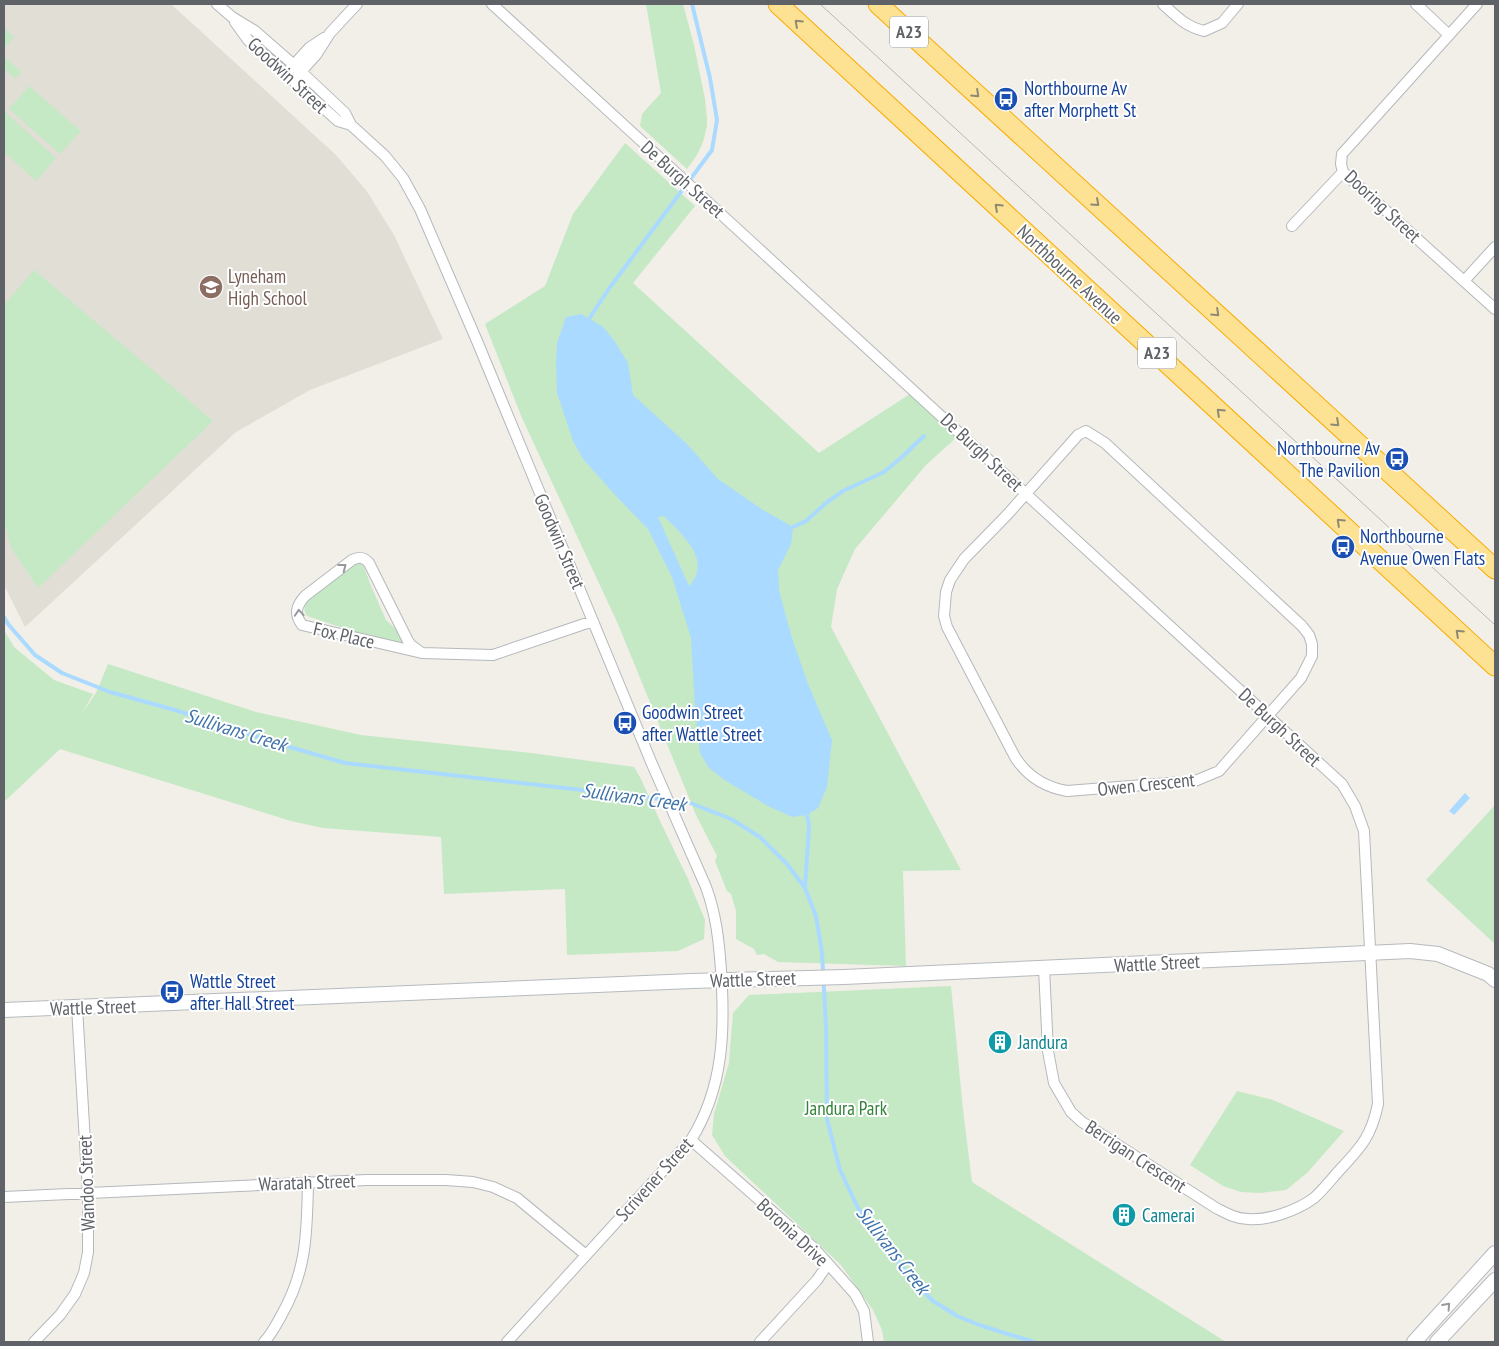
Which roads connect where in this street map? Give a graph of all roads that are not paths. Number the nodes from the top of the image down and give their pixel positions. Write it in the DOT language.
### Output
graph roads {
  1 [pos="217,4"];
  2 [pos="357,4"];
  3 [pos="492,4"];
  4 [pos="778,4"];
  5 [pos="878,4"];
  6 [pos="1163,4"];
  7 [pos="1238,4"];
  8 [pos="1416,4"];
  9 [pos="1478,4"];
  10 [pos="232,17"];
  11 [pos="1449,35"];
  12 [pos="297,68"];
  13 [pos="290,76"];
  14 [pos="351,125"];
  15 [pos="1342,172"];
  16 [pos="1292,226"];
  17 [pos="1495,247"];
  18 [pos="1464,281"];
  19 [pos="1495,309"];
  20 [pos="1026,493"];
  21 [pos="1495,569"];
  22 [pos="593,621"];
  23 [pos="422,653"];
  24 [pos="1495,666"];
  25 [pos="1268,716"];
  26 [pos="1370,953"];
  27 [pos="1044,968"];
  28 [pos="721,980"];
  29 [pos="1495,980"];
  30 [pos="77,1007"];
  31 [pos="4,1010"];
  32 [pos="691,1140"];
  33 [pos="308,1182"];
  34 [pos="88,1193"];
  35 [pos="4,1197"];
  36 [pos="1495,1253"];
  37 [pos="586,1255"];
  38 [pos="828,1264"];
  39 [pos="1495,1280"];
  40 [pos="1426,1328"];
  41 [pos="1440,1341"];
  42 [pos="34,1342"];
  43 [pos="264,1342"];
  44 [pos="507,1342"];
  45 [pos="760,1342"];
  46 [pos="868,1342"];
  47 [pos="1414,1342"];
  1 -- 10 [label="street, Goodwin Street"];
  2 -- 12 [label="street"];
  3 -- 20 [label="street, De Burgh Street"];
  24 -- 4 [label="highway, Northbourne Avenue / A23, one-way"];
  5 -- 21 [label="highway, A23, one-way"];
  6 -- 7 [label="street"];
  8 -- 11 [label="street"];
  9 -- 11 [label="street, Dooring Street"];
  10 -- 12 [label="street, Goodwin Street"];
  10 -- 13 [label="street, Goodwin Street"];
  11 -- 15 [label="street, Dooring Street"];
  12 -- 13 [label="street"];
  12 -- 14 [label="street, Goodwin Street"];
  13 -- 14 [label="street, Goodwin Street"];
  14 -- 22 [label="street, Goodwin Street"];
  15 -- 16 [label="street"];
  15 -- 18 [label="street, Dooring Street"];
  17 -- 18 [label="street"];
  18 -- 19 [label="street, Dooring Street"];
  20 -- 25 [label="street, De Burgh Street"];
  20 -- 25 [label="street, Owen Crescent"];
  20 -- 25 [label="street, Owen Crescent"];
  22 -- 23 [label="street, Fox Place"];
  22 -- 28 [label="street, Goodwin Street"];
  23 -- 23 [label="street, Fox Place, one-way"];
  25 -- 26 [label="street, De Burgh Street"];
  26 -- 27 [label="street, Wattle Street"];
  26 -- 27 [label="street, Berrigan Crescent"];
  26 -- 29 [label="street, Wattle Street"];
  27 -- 28 [label="street, Wattle Street"];
  28 -- 30 [label="street, Wattle Street"];
  28 -- 32 [label="street, Scrivener Street"];
  30 -- 31 [label="street, Wattle Street"];
  30 -- 34 [label="street, Wandoo Street"];
  32 -- 37 [label="street, Scrivener Street"];
  32 -- 38 [label="street, Boronia Drive"];
  33 -- 34 [label="street, Waratah Street"];
  33 -- 37 [label="street, Waratah Street"];
  33 -- 43 [label="street"];
  34 -- 35 [label="street, Waratah Street"];
  34 -- 42 [label="street, Wandoo Street"];
  40 -- 36 [label="street, one-way"];
  37 -- 44 [label="street, Scrivener Street"];
  38 -- 45 [label="street"];
  38 -- 46 [label="street, Boronia Drive"];
  39 -- 41 [label="street"];
  40 -- 41 [label="street"];
  40 -- 47 [label="street"];
}
